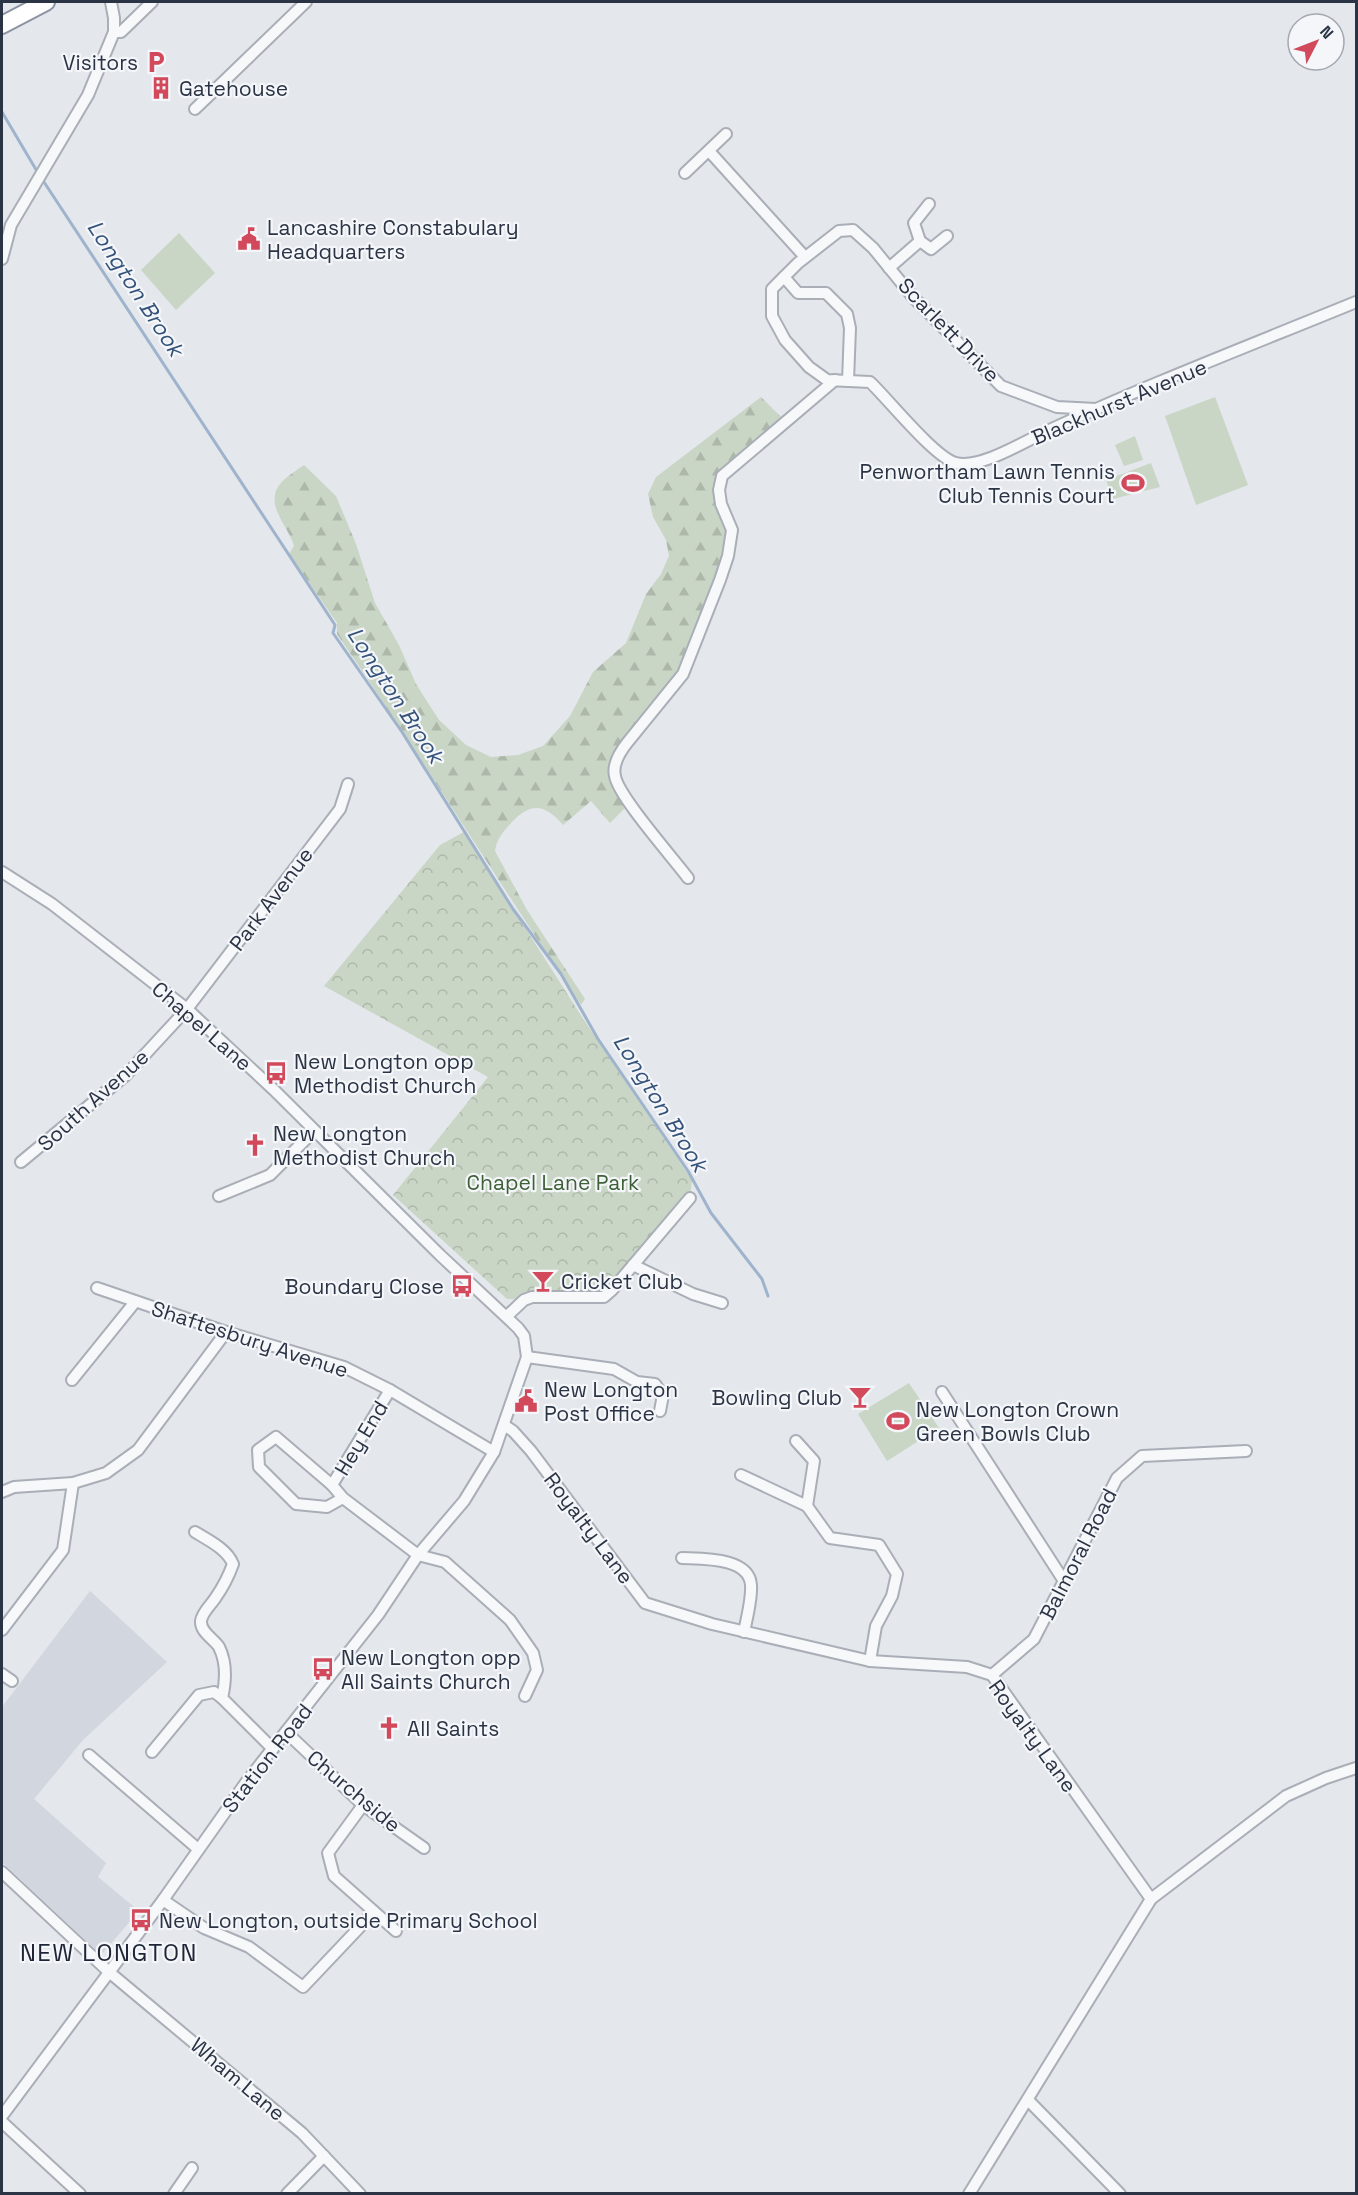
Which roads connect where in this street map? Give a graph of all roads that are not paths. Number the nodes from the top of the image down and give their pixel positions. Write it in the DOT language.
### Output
graph roads {
  1 [pos="46,2"];
  2 [pos="111,2"];
  3 [pos="152,2"];
  4 [pos="306,2"];
  5 [pos="2,26"];
  6 [pos="118,32"];
  7 [pos="195,109"];
  8 [pos="726,134"];
  9 [pos="709,151"];
  10 [pos="685,173"];
  11 [pos="929,204"];
  12 [pos="946,236"];
  13 [pos="920,241"];
  14 [pos="805,257"];
  15 [pos="2,260"];
  16 [pos="889,268"];
  17 [pos="784,278"];
  18 [pos="1356,302"];
  19 [pos="835,380"];
  20 [pos="848,381"];
  21 [pos="1096,409"];
  22 [pos="348,784"];
  23 [pos="2,872"];
  24 [pos="688,878"];
  25 [pos="187,1009"];
  26 [pos="314,1131"];
  27 [pos="21,1162"];
  28 [pos="219,1196"];
  29 [pos="690,1198"];
  30 [pos="633,1265"];
  31 [pos="96,1288"];
  32 [pos="135,1302"];
  33 [pos="722,1303"];
  34 [pos="507,1316"];
  35 [pos="226,1332"];
  36 [pos="527,1357"];
  37 [pos="72,1380"];
  38 [pos="390,1390"];
  39 [pos="942,1392"];
  40 [pos="660,1411"];
  41 [pos="504,1425"];
  42 [pos="796,1441"];
  43 [pos="1246,1451"];
  44 [pos="494,1452"];
  45 [pos="741,1475"];
  46 [pos="73,1483"];
  47 [pos="332,1485"];
  48 [pos="2,1492"];
  49 [pos="343,1498"];
  50 [pos="807,1506"];
  51 [pos="195,1532"];
  52 [pos="418,1556"];
  53 [pos="682,1558"];
  54 [pos="1064,1581"];
  55 [pos="2,1630"];
  56 [pos="744,1632"];
  57 [pos="870,1661"];
  58 [pos="2,1674"];
  59 [pos="992,1676"];
  60 [pos="12,1681"];
  61 [pos="525,1696"];
  62 [pos="222,1698"];
  63 [pos="286,1732"];
  64 [pos="273,1749"];
  65 [pos="152,1752"];
  66 [pos="89,1755"];
  67 [pos="1356,1768"];
  68 [pos="363,1805"];
  69 [pos="424,1848"];
  70 [pos="198,1850"];
  71 [pos="2,1872"];
  72 [pos="1151,1899"];
  73 [pos="163,1900"];
  74 [pos="374,1912"];
  75 [pos="396,1931"];
  76 [pos="109,1972"];
  77 [pos="1028,2100"];
  78 [pos="2,2116"];
  79 [pos="2,2122"];
  80 [pos="324,2156"];
  81 [pos="192,2168"];
  82 [pos="80,2193"];
  83 [pos="174,2193"];
  84 [pos="287,2193"];
  85 [pos="360,2193"];
  86 [pos="969,2193"];
  87 [pos="1120,2193"];
  1 -- 5 [label="highway"];
  2 -- 6 [label="street"];
  3 -- 6 [label="street"];
  4 -- 7 [label="street"];
  6 -- 15 [label="street"];
  8 -- 9 [label="street"];
  9 -- 10 [label="street"];
  9 -- 14 [label="street"];
  11 -- 13 [label="street"];
  12 -- 13 [label="street"];
  13 -- 16 [label="street"];
  14 -- 16 [label="street, Scarlett Drive"];
  14 -- 17 [label="street"];
  16 -- 21 [label="street, Scarlett Drive"];
  17 -- 19 [label="street"];
  17 -- 20 [label="street"];
  18 -- 21 [label="street, Blackhurst Avenue"];
  19 -- 20 [label="street"];
  19 -- 24 [label="street"];
  20 -- 21 [label="street, Blackhurst Avenue"];
  22 -- 25 [label="street, Park Avenue"];
  23 -- 25 [label="street, Chapel Lane"];
  25 -- 26 [label="street, Chapel Lane"];
  25 -- 27 [label="street, South Avenue"];
  26 -- 28 [label="street"];
  26 -- 34 [label="street, Chapel Lane"];
  29 -- 30 [label="street"];
  30 -- 33 [label="street"];
  30 -- 34 [label="street"];
  31 -- 32 [label="street, Shaftesbury Avenue"];
  32 -- 35 [label="street, Shaftesbury Avenue"];
  32 -- 37 [label="street"];
  34 -- 36 [label="street, Chapel Lane"];
  35 -- 38 [label="street, Shaftesbury Avenue"];
  35 -- 46 [label="street"];
  36 -- 40 [label="street"];
  36 -- 41 [label="street, Station Road"];
  38 -- 44 [label="street, Shaftesbury Avenue"];
  38 -- 47 [label="street, Hey End"];
  39 -- 54 [label="street"];
  41 -- 44 [label="street, Station Road"];
  41 -- 56 [label="street, Royalty Lane"];
  42 -- 50 [label="street"];
  43 -- 54 [label="street, Balmoral Road"];
  44 -- 52 [label="street, Station Road"];
  45 -- 50 [label="street"];
  46 -- 48 [label="street"];
  46 -- 55 [label="street"];
  47 -- 49 [label="street"];
  47 -- 49 [label="street"];
  49 -- 52 [label="street"];
  50 -- 57 [label="street"];
  51 -- 62 [label="street"];
  52 -- 61 [label="street"];
  52 -- 63 [label="street, Station Road"];
  53 -- 56 [label="street"];
  54 -- 59 [label="street, Balmoral Road"];
  56 -- 57 [label="street, Royalty Lane"];
  57 -- 59 [label="street, Royalty Lane"];
  58 -- 60 [label="street"];
  59 -- 72 [label="street, Royalty Lane"];
  62 -- 64 [label="street"];
  62 -- 65 [label="street"];
  63 -- 64 [label="street, Station Road"];
  63 -- 68 [label="street, Churchside"];
  64 -- 70 [label="street, Station Road"];
  66 -- 70 [label="street"];
  67 -- 72 [label="street"];
  68 -- 69 [label="street, Churchside"];
  68 -- 74 [label="street"];
  70 -- 73 [label="street, Station Road"];
  71 -- 76 [label="street, Wham Lane"];
  72 -- 77 [label="street"];
  73 -- 74 [label="street"];
  73 -- 76 [label="street, Station Road"];
  74 -- 75 [label="street"];
  76 -- 78 [label="street, Station Road"];
  76 -- 80 [label="street, Wham Lane"];
  77 -- 86 [label="street"];
  77 -- 87 [label="street"];
  79 -- 82 [label="street"];
  80 -- 84 [label="street"];
  80 -- 85 [label="street, Wham Lane"];
  81 -- 83 [label="street"];
}
